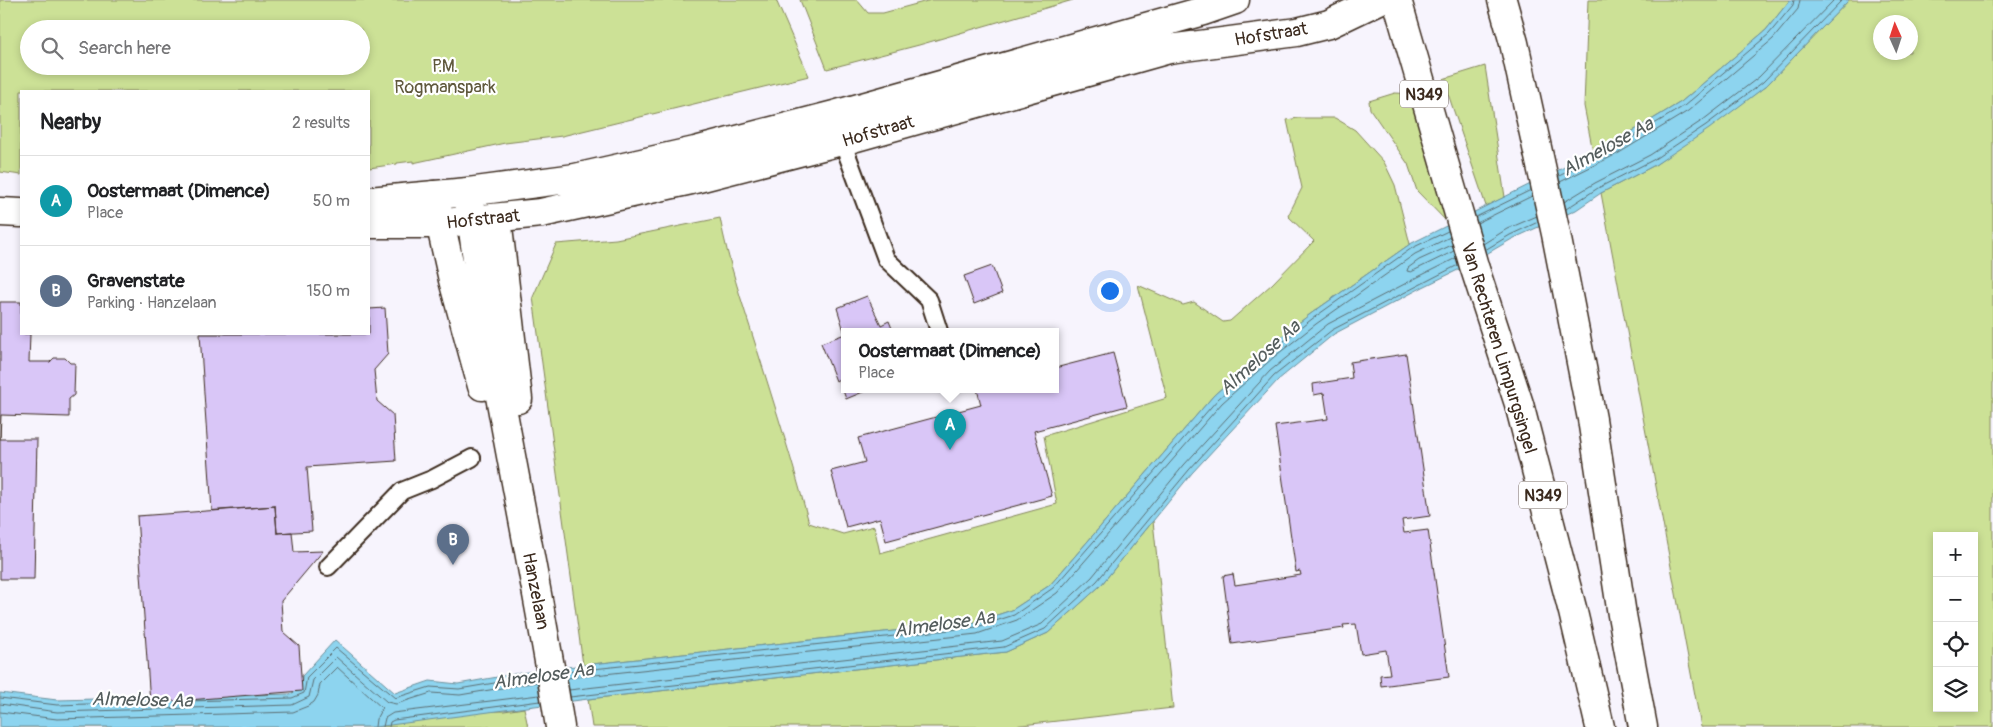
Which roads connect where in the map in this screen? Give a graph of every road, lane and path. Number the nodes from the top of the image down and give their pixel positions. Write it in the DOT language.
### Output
graph roads {
  1 [pos="1235,0"];
  2 [pos="1379,0"];
  3 [pos="1397,0"];
  4 [pos="1502,0"];
  5 [pos="842,141"];
  6 [pos="468,192"];
  7 [pos="434,195"];
  8 [pos="370,201"];
  9 [pos="0,212"];
  10 [pos="20,213"];
  11 [pos="484,219"];
  12 [pos="370,224"];
  13 [pos="440,224"];
  14 [pos="938,328"];
  15 [pos="510,454"];
  16 [pos="472,458"];
  17 [pos="328,567"];
  18 [pos="559,720"];
  19 [pos="1600,727"];
  20 [pos="1643,727"];
  1 -- 6 [label="street, Hofstraat"];
  2 -- 5 [label="street, Hofstraat"];
  3 -- 19 [label="street, Van Rechteren Limpurgsingel / N349"];
  4 -- 20 [label="street"];
  5 -- 11 [label="street, Hofstraat"];
  5 -- 14 [label="lane"];
  6 -- 7 [label="street, Hofstraat"];
  6 -- 11 [label="street, Hanzelaan"];
  7 -- 8 [label="street, Hofstraat"];
  7 -- 13 [label="street, Hanzelaan"];
  9 -- 10 [label="street"];
  11 -- 13 [label="street, Hofstraat"];
  11 -- 15 [label="street, Hanzelaan"];
  12 -- 13 [label="street, Hofstraat"];
  13 -- 15 [label="street, Hanzelaan"];
  15 -- 18 [label="street, Hanzelaan"];
  16 -- 17 [label="lane"];
}
